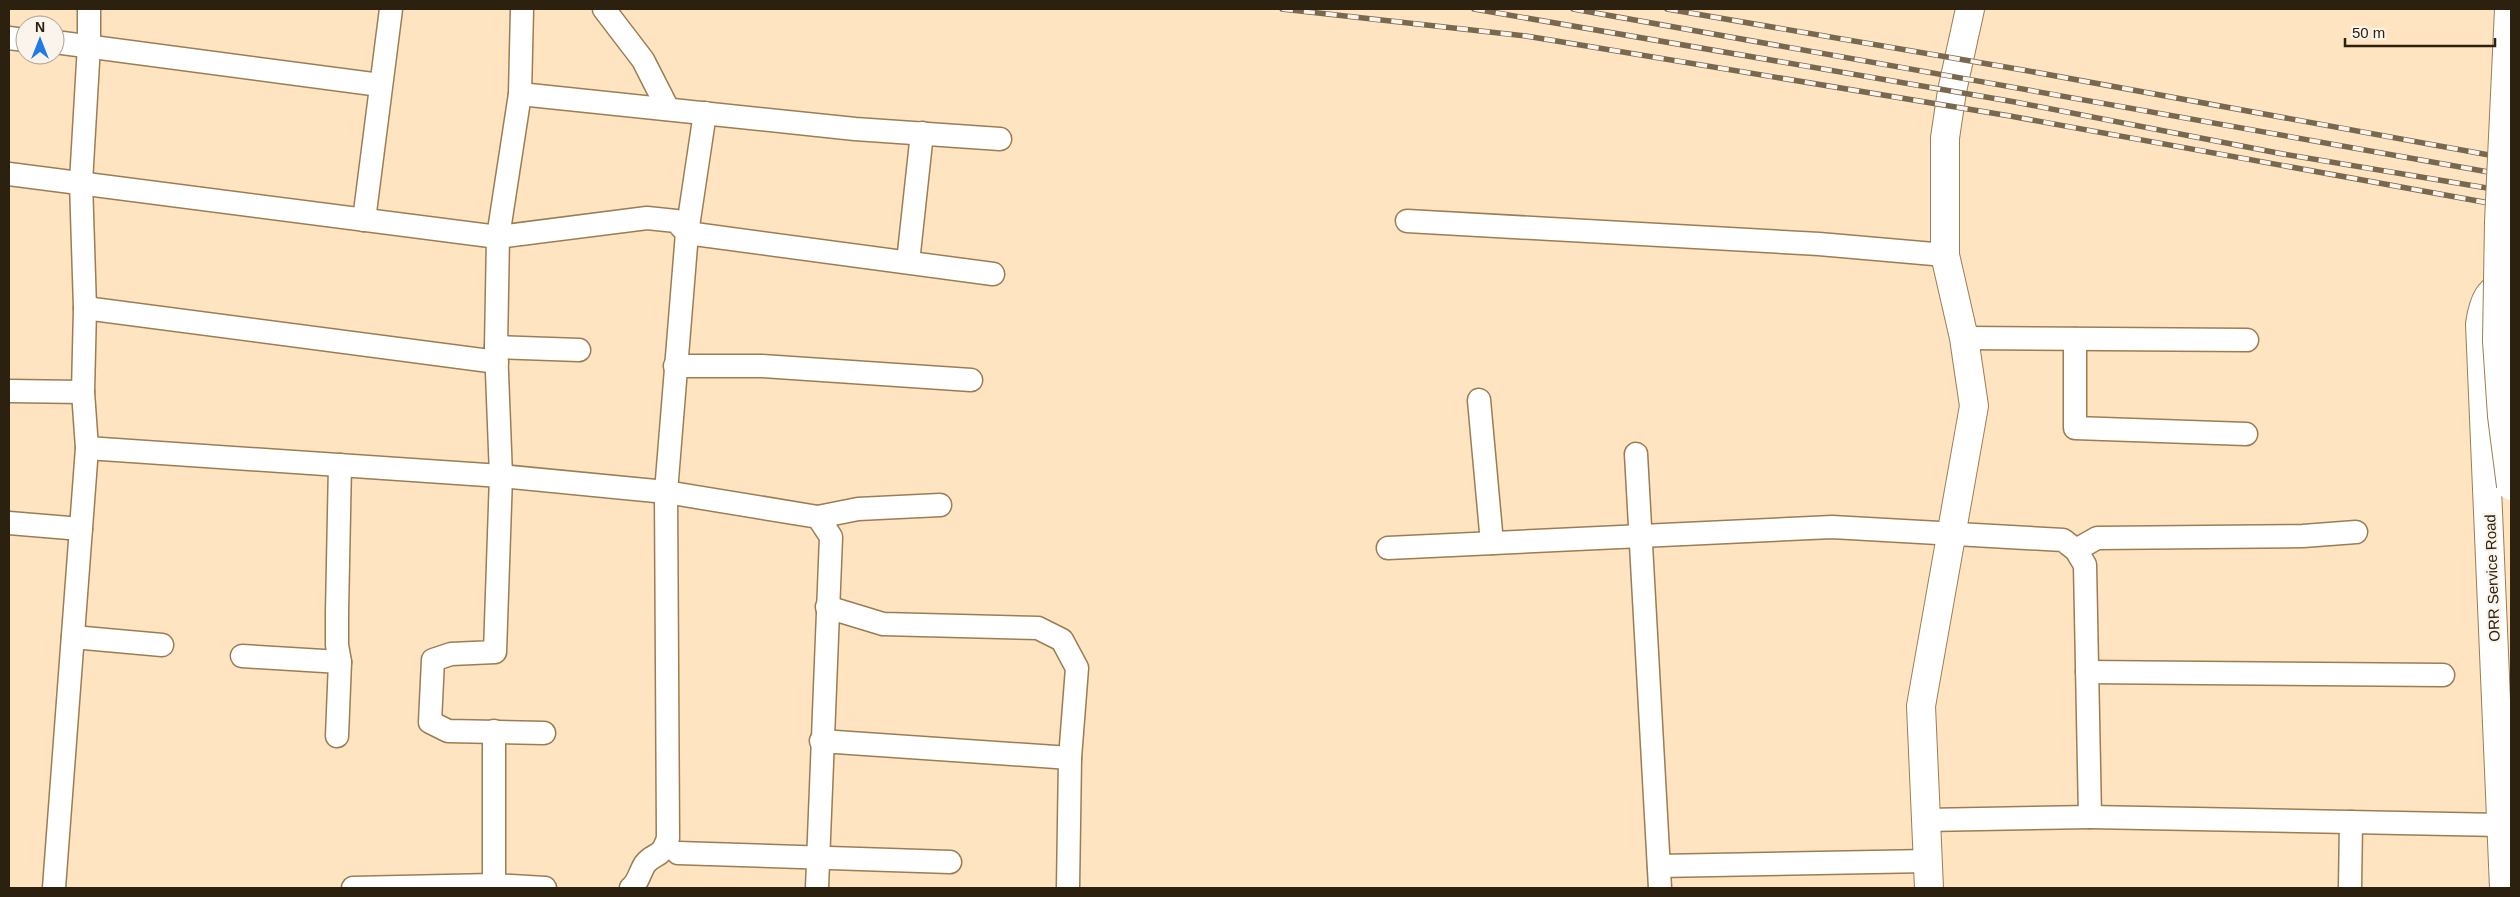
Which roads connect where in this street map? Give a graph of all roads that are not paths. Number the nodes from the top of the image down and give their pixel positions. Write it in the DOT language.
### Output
graph roads {
  1 [pos="89,9"];
  2 [pos="391,9"];
  3 [pos="522,9"];
  4 [pos="604,9"];
  5 [pos="1970,9"];
  6 [pos="2509,9"];
  7 [pos="65,43"];
  8 [pos="89,45"];
  9 [pos="380,86"];
  10 [pos="520,94"];
  11 [pos="668,109"];
  12 [pos="705,113"];
  13 [pos="922,133"];
  14 [pos="1000,139"];
  15 [pos="9,174"];
  16 [pos="81,182"];
  17 [pos="364,220"];
  18 [pos="1406,221"];
  19 [pos="687,233"];
  20 [pos="498,238"];
  21 [pos="1945,255"];
  22 [pos="908,262"];
  23 [pos="993,274"];
  24 [pos="2511,284"];
  25 [pos="85,308"];
  26 [pos="1964,338"];
  27 [pos="2075,339"];
  28 [pos="2247,340"];
  29 [pos="579,350"];
  30 [pos="497,354"];
  31 [pos="674,366"];
  32 [pos="971,380"];
  33 [pos="9,391"];
  34 [pos="83,392"];
  35 [pos="1479,400"];
  36 [pos="2246,434"];
  37 [pos="86,448"];
  38 [pos="1636,454"];
  39 [pos="340,465"];
  40 [pos="500,476"];
  41 [pos="2511,486"];
  42 [pos="666,492"];
  43 [pos="940,505"];
  44 [pos="818,517"];
  45 [pos="9,523"];
  46 [pos="81,529"];
  47 [pos="2356,532"];
  48 [pos="1951,534"];
  49 [pos="1641,535"];
  50 [pos="1492,543"];
  51 [pos="1388,548"];
  52 [pos="2076,550"];
  53 [pos="827,607"];
  54 [pos="73,637"];
  55 [pos="162,645"];
  56 [pos="242,656"];
  57 [pos="340,662"];
  58 [pos="2087,672"];
  59 [pos="2443,675"];
  60 [pos="494,731"];
  61 [pos="544,733"];
  62 [pos="337,736"];
  63 [pos="821,741"];
  64 [pos="1070,758"];
  65 [pos="2090,817"];
  66 [pos="1926,820"];
  67 [pos="2351,822"];
  68 [pos="2500,825"];
  69 [pos="678,853"];
  70 [pos="818,857"];
  71 [pos="1928,861"];
  72 [pos="950,862"];
  73 [pos="1659,866"];
  74 [pos="493,887"];
  75 [pos="54,888"];
  76 [pos="353,888"];
  77 [pos="545,888"];
  78 [pos="631,888"];
  79 [pos="817,888"];
  80 [pos="1068,888"];
  81 [pos="1660,888"];
  82 [pos="1930,888"];
  83 [pos="2350,888"];
  84 [pos="2504,888"];
  1 -- 8 [label="street"];
  2 -- 9 [label="street"];
  3 -- 10 [label="street"];
  4 -- 11 [label="street"];
  5 -- 21 [label="main road"];
  6 -- 41 [label="main road, bridge"];
  7 -- 8 [label="street"];
  8 -- 9 [label="street"];
  8 -- 16 [label="street"];
  9 -- 17 [label="street"];
  10 -- 11 [label="street"];
  10 -- 20 [label="street"];
  11 -- 12 [label="street"];
  12 -- 13 [label="street"];
  12 -- 19 [label="street"];
  13 -- 14 [label="street"];
  13 -- 22 [label="street"];
  15 -- 16 [label="street"];
  16 -- 17 [label="street"];
  16 -- 25 [label="street"];
  17 -- 20 [label="street"];
  18 -- 21 [label="street"];
  19 -- 20 [label="street"];
  19 -- 22 [label="street"];
  19 -- 31 [label="street"];
  20 -- 30 [label="street"];
  21 -- 26 [label="main road"];
  22 -- 23 [label="street"];
  24 -- 68 [label="main road, ORR Service Road"];
  25 -- 30 [label="street"];
  25 -- 34 [label="street"];
  26 -- 27 [label="street"];
  26 -- 48 [label="main road"];
  27 -- 28 [label="street"];
  27 -- 36 [label="street"];
  29 -- 30 [label="street"];
  30 -- 40 [label="street"];
  31 -- 32 [label="street"];
  31 -- 42 [label="street"];
  33 -- 34 [label="street"];
  34 -- 37 [label="street"];
  35 -- 50 [label="street"];
  37 -- 39 [label="street"];
  37 -- 46 [label="street"];
  38 -- 49 [label="street"];
  39 -- 40 [label="street"];
  39 -- 57 [label="street"];
  40 -- 42 [label="street"];
  40 -- 60 [label="street"];
  42 -- 44 [label="street"];
  42 -- 78 [label="street"];
  43 -- 44 [label="street"];
  44 -- 53 [label="street"];
  45 -- 46 [label="street"];
  46 -- 54 [label="street"];
  47 -- 52 [label="street"];
  48 -- 49 [label="street"];
  48 -- 52 [label="street"];
  48 -- 66 [label="main road"];
  49 -- 50 [label="street"];
  49 -- 73 [label="street"];
  50 -- 51 [label="street"];
  52 -- 58 [label="street"];
  53 -- 63 [label="street"];
  53 -- 64 [label="street"];
  54 -- 55 [label="street"];
  54 -- 75 [label="street"];
  56 -- 57 [label="street"];
  57 -- 62 [label="street"];
  58 -- 59 [label="street"];
  58 -- 65 [label="street"];
  60 -- 61 [label="street"];
  60 -- 74 [label="street"];
  63 -- 64 [label="street"];
  63 -- 70 [label="street"];
  64 -- 80 [label="street"];
  65 -- 66 [label="street"];
  65 -- 67 [label="street"];
  66 -- 71 [label="main road"];
  67 -- 68 [label="street"];
  67 -- 83 [label="street"];
  68 -- 84 [label="main road, ORR Service Road"];
  69 -- 70 [label="street"];
  70 -- 72 [label="street"];
  70 -- 79 [label="street"];
  71 -- 73 [label="street"];
  71 -- 82 [label="main road"];
  73 -- 81 [label="street"];
  74 -- 76 [label="street"];
  74 -- 77 [label="street"];
}
